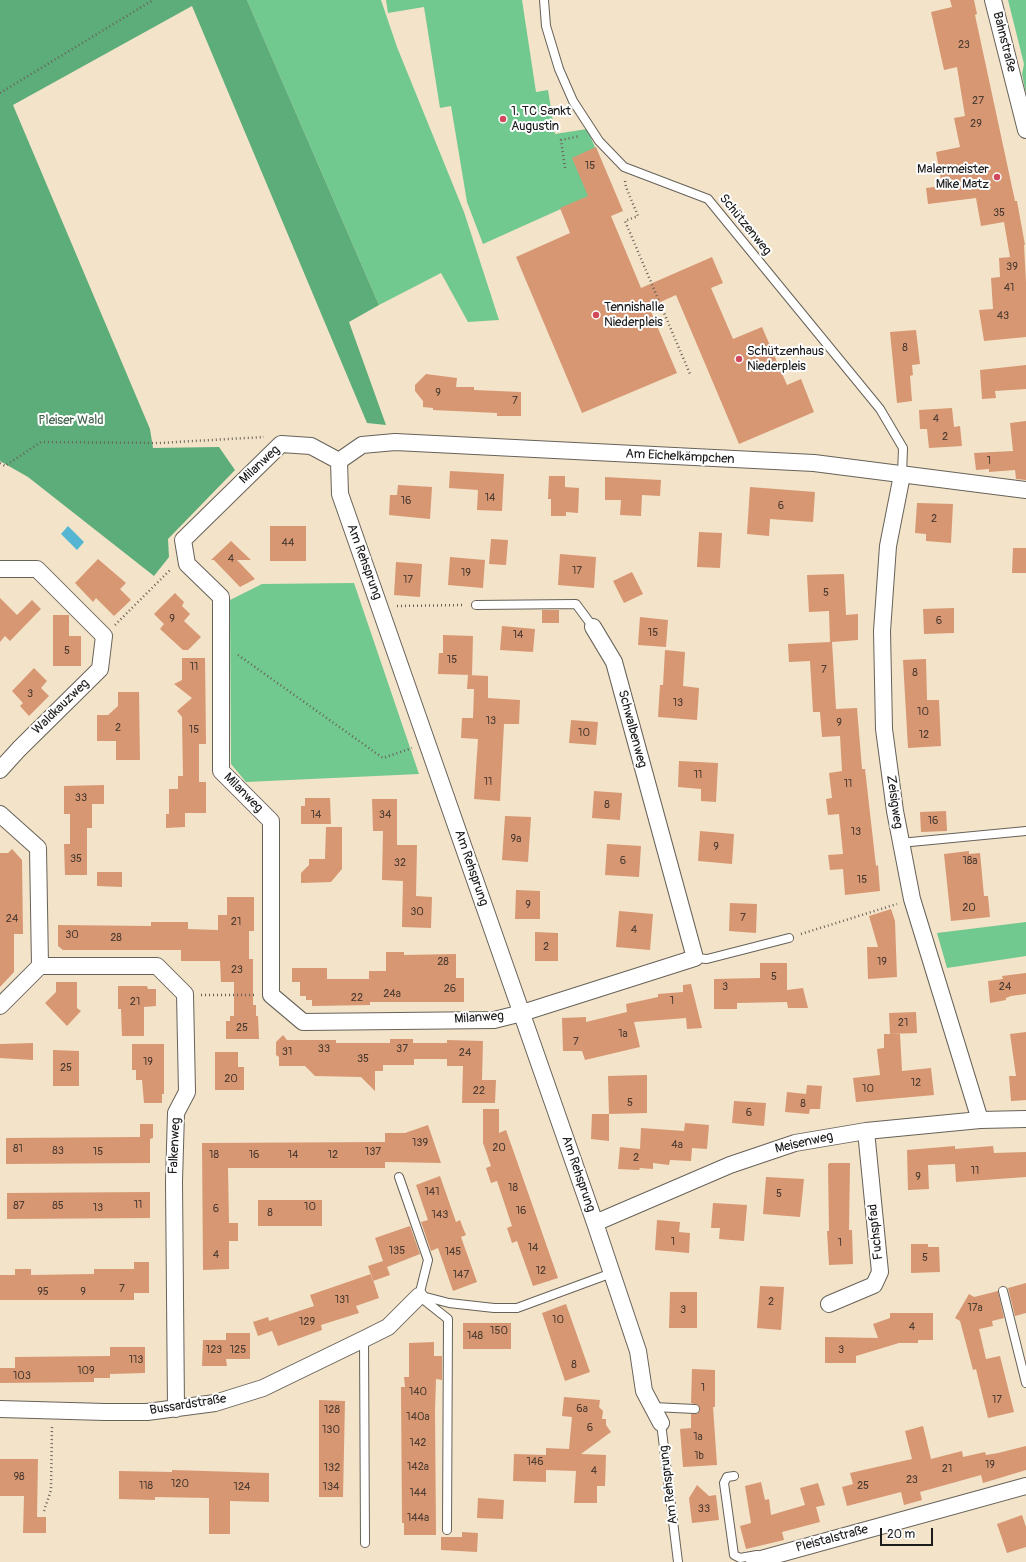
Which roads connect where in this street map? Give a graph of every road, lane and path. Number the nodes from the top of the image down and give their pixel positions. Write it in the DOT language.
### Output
graph roads {
  1 [pos="153,0"];
  2 [pos="544,0"];
  3 [pos="993,0"];
  4 [pos="0,93"];
  5 [pos="1026,130"];
  6 [pos="593,133"];
  7 [pos="624,167"];
  8 [pos="565,168"];
  9 [pos="690,374"];
  10 [pos="267,437"];
  11 [pos="338,461"];
  12 [pos="0,463"];
  13 [pos="902,475"];
  14 [pos="1026,490"];
  15 [pos="173,567"];
  16 [pos="0,569"];
  17 [pos="476,605"];
  18 [pos="380,606"];
  19 [pos="593,627"];
  20 [pos="104,636"];
  21 [pos="221,643"];
  22 [pos="427,742"];
  23 [pos="0,770"];
  24 [pos="0,814"];
  25 [pos="1026,831"];
  26 [pos="900,843"];
  27 [pos="912,899"];
  28 [pos="789,938"];
  29 [pos="695,958"];
  30 [pos="40,966"];
  31 [pos="185,994"];
  32 [pos="271,995"];
  33 [pos="0,1006"];
  34 [pos="522,1013"];
  35 [pos="1026,1119"];
  36 [pos="980,1120"];
  37 [pos="866,1131"];
  38 [pos="399,1177"];
  39 [pos="595,1223"];
  40 [pos="612,1273"];
  41 [pos="1003,1291"];
  42 [pos="419,1296"];
  43 [pos="829,1304"];
  44 [pos="364,1339"];
  45 [pos="1026,1383"];
  46 [pos="653,1407"];
  47 [pos="0,1409"];
  48 [pos="176,1409"];
  49 [pos="695,1409"];
  50 [pos="52,1411"];
  51 [pos="662,1423"];
  52 [pos="734,1476"];
  53 [pos="1026,1486"];
  54 [pos="44,1511"];
  55 [pos="447,1530"];
  56 [pos="365,1543"];
  57 [pos="758,1560"];
  58 [pos="678,1562"];
  1 -- 4 [label="path"];
  2 -- 6 [label="lane, Schützenweg"];
  3 -- 5 [label="street, Bahnstraße"];
  6 -- 7 [label="lane, Schützenweg"];
  6 -- 8 [label="path"];
  7 -- 9 [label="path"];
  7 -- 13 [label="lane, Schützenweg"];
  10 -- 12 [label="path"];
  11 -- 13 [label="street, Am Eichelkämpchen"];
  11 -- 18 [label="street, Am Rehsprung"];
  11 -- 21 [label="street, Milanweg"];
  13 -- 14 [label="street, Am Eichelkämpchen"];
  13 -- 26 [label="street, Zeisigweg"];
  15 -- 20 [label="path"];
  16 -- 20 [label="street"];
  17 -- 18 [label="path"];
  17 -- 19 [label="lane, Schwalbenweg"];
  18 -- 22 [label="street, Am Rehsprung"];
  19 -- 29 [label="street, Schwalbenweg"];
  20 -- 23 [label="street, Waldkauzweg"];
  21 -- 22 [label="path"];
  21 -- 32 [label="street, Milanweg"];
  22 -- 34 [label="street, Am Rehsprung"];
  24 -- 30 [label="street"];
  25 -- 26 [label="lane"];
  26 -- 27 [label="street, Zeisigweg"];
  27 -- 28 [label="path"];
  27 -- 36 [label="street, Zeisigweg"];
  28 -- 29 [label="lane"];
  29 -- 34 [label="street"];
  30 -- 31 [label="street"];
  30 -- 33 [label="street"];
  31 -- 32 [label="path"];
  31 -- 48 [label="street, Falkenweg"];
  32 -- 34 [label="street, Milanweg"];
  34 -- 39 [label="street, Am Rehsprung"];
  35 -- 36 [label="street, Meisenweg"];
  36 -- 37 [label="street, Meisenweg"];
  37 -- 39 [label="street, Meisenweg"];
  37 -- 43 [label="street, Fuchspfad"];
  38 -- 42 [label="lane"];
  39 -- 40 [label="street, Am Rehsprung"];
  40 -- 42 [label="lane"];
  40 -- 46 [label="street, Am Rehsprung"];
  41 -- 45 [label="lane"];
  42 -- 44 [label="street, Bussardstraße"];
  42 -- 55 [label="lane"];
  44 -- 48 [label="street, Bussardstraße"];
  44 -- 56 [label="lane"];
  46 -- 49 [label="lane"];
  46 -- 51 [label="street, Am Rehsprung"];
  47 -- 50 [label="street, Bussardstraße"];
  48 -- 50 [label="street, Bussardstraße"];
  50 -- 54 [label="path"];
  51 -- 58 [label="lane, Am Rehsprung"];
  52 -- 57 [label="lane"];
  53 -- 57 [label="street, Pleistalstraße"];
}
